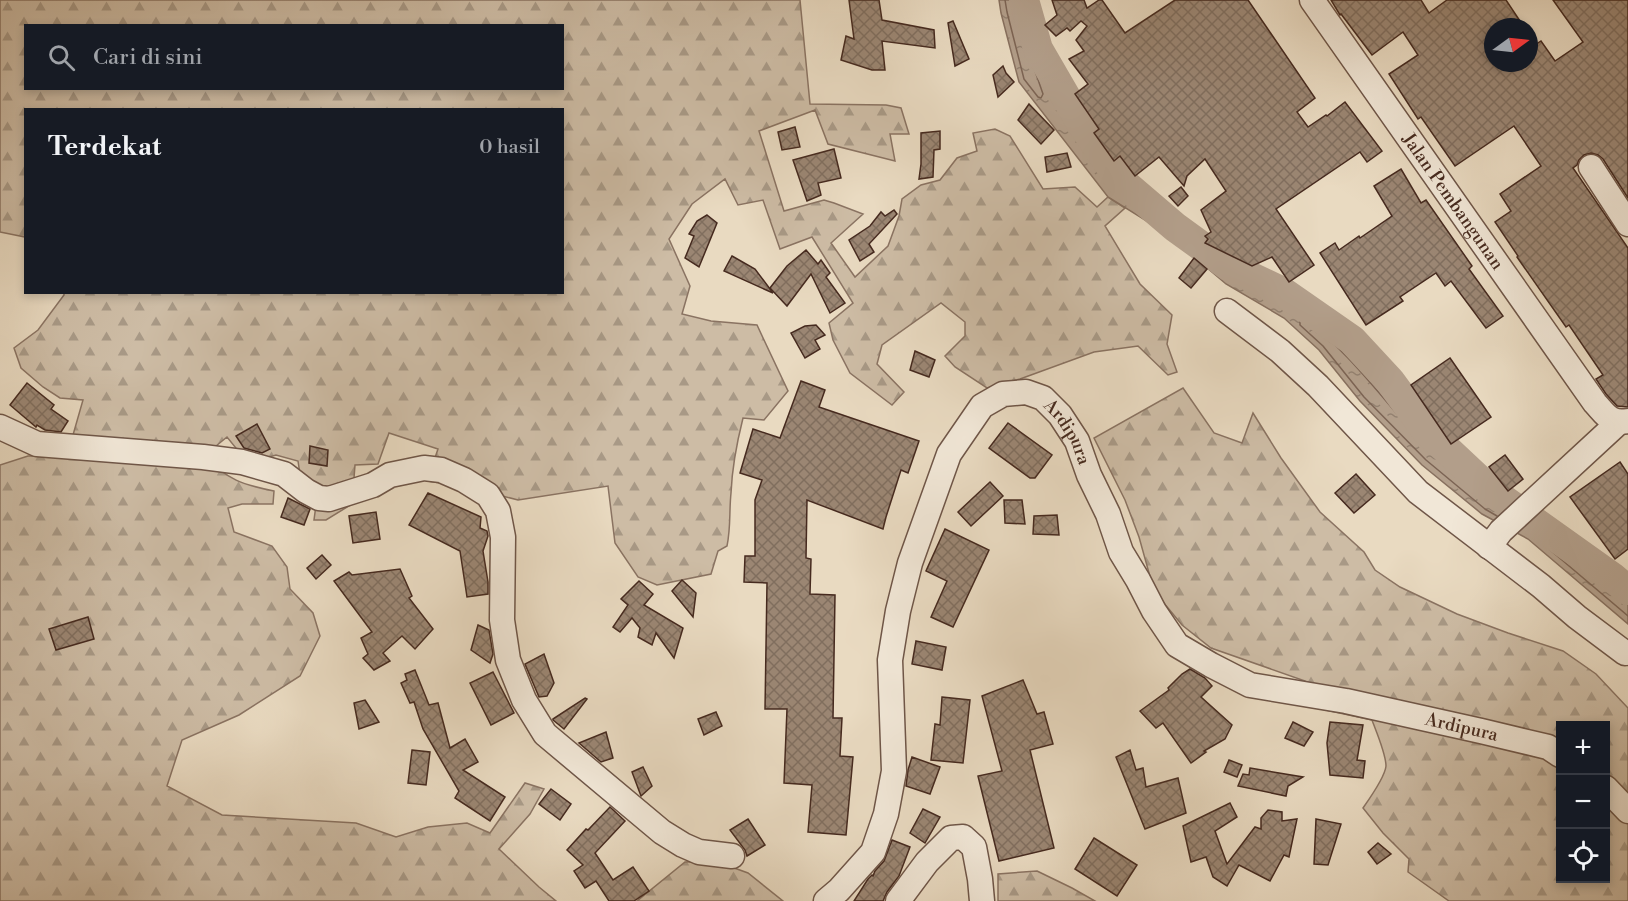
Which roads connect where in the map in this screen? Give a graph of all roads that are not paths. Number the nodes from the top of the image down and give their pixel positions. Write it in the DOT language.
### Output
graph roads {
  1 [pos="1312,0"];
  2 [pos="1591,167"];
  3 [pos="1628,224"];
  4 [pos="1227,311"];
  5 [pos="1623,422"];
  6 [pos="0,427"];
  7 [pos="1495,539"];
  8 [pos="1624,653"];
  9 [pos="1556,752"];
  10 [pos="1610,793"];
  11 [pos="1628,810"];
  12 [pos="732,856"];
  13 [pos="826,901"];
  14 [pos="898,901"];
  15 [pos="982,901"];
  1 -- 5 [label="street, Jalan Pembangunan"];
  2 -- 3 [label="street"];
  4 -- 7 [label="street"];
  5 -- 7 [label="street"];
  6 -- 12 [label="street"];
  7 -- 8 [label="street"];
  9 -- 13 [label="street, Ardipura"];
  10 -- 11 [label="street"];
  14 -- 15 [label="street"];
}
